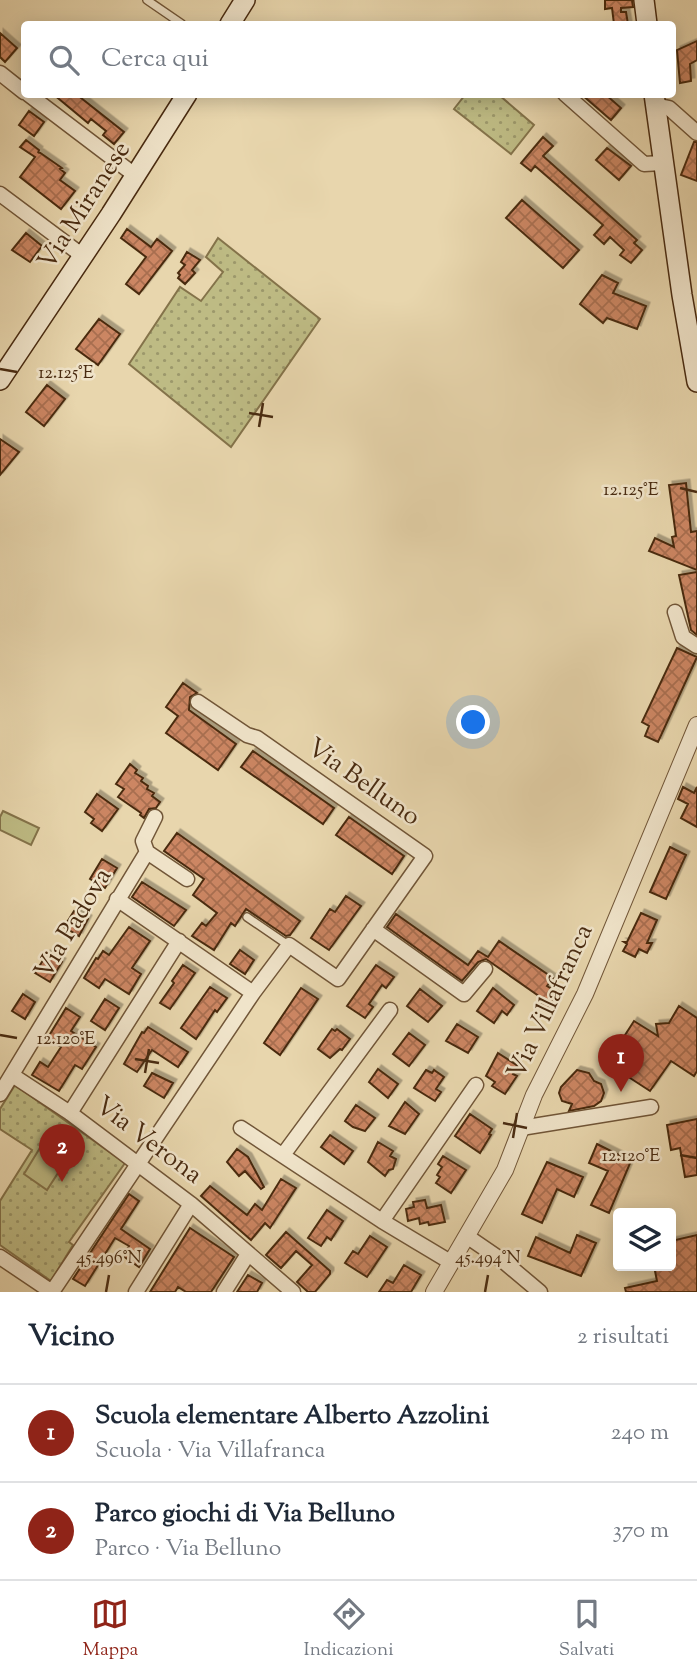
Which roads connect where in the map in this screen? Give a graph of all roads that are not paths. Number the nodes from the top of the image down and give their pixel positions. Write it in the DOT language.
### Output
graph roads {
  1 [pos="147,0"];
  2 [pos="245,0"];
  3 [pos="644,0"];
  4 [pos="178,21"];
  5 [pos="232,21"];
  6 [pos="647,21"];
  7 [pos="0,73"];
  8 [pos="21,89"];
  9 [pos="33,98"];
  10 [pos="185,98"];
  11 [pos="570,98"];
  12 [pos="654,100"];
  13 [pos="696,131"];
  14 [pos="663,163"];
  15 [pos="136,176"];
  16 [pos="0,194"];
  17 [pos="83,256"];
  18 [pos="0,380"];
  19 [pos="697,382"];
  20 [pos="675,612"];
  21 [pos="697,646"];
  22 [pos="198,702"];
  23 [pos="697,725"];
  24 [pos="155,817"];
  25 [pos="147,852"];
  26 [pos="187,879"];
  27 [pos="117,899"];
  28 [pos="247,917"];
  29 [pos="373,929"];
  30 [pos="179,941"];
  31 [pos="289,945"];
  32 [pos="485,969"];
  33 [pos="253,993"];
  34 [pos="390,1010"];
  35 [pos="12,1075"];
  36 [pos="476,1085"];
  37 [pos="0,1094"];
  38 [pos="651,1107"];
  39 [pos="70,1113"];
  40 [pos="241,1128"];
  41 [pos="521,1128"];
  42 [pos="283,1155"];
  43 [pos="137,1163"];
  44 [pos="191,1204"];
  45 [pos="382,1221"];
  46 [pos="468,1237"];
  47 [pos="248,1254"];
  48 [pos="0,1257"];
  49 [pos="452,1263"];
  50 [pos="52,1292"];
  51 [pos="136,1292"];
  52 [pos="224,1292"];
  53 [pos="293,1292"];
  54 [pos="434,1292"];
  55 [pos="540,1292"];
  1 -- 4 [label="lane"];
  2 -- 5 [label="main road"];
  3 -- 6 [label="main road"];
  7 -- 8 [label="street"];
  9 -- 15 [label="street"];
  10 -- 15 [label="main road, Via Miranese"];
  11 -- 14 [label="street"];
  12 -- 13 [label="street"];
  12 -- 14 [label="main road"];
  14 -- 19 [label="main road"];
  15 -- 17 [label="main road, Via Miranese"];
  16 -- 17 [label="street"];
  17 -- 18 [label="main road, Via Miranese"];
  20 -- 21 [label="street"];
  22 -- 29 [label="street, Via Belluno"];
  23 -- 41 [label="street, Via Villafranca"];
  24 -- 25 [label="street, Via Padova"];
  25 -- 26 [label="street, Via Padova"];
  25 -- 27 [label="street, Via Padova"];
  27 -- 30 [label="street"];
  27 -- 35 [label="street, Via Padova"];
  28 -- 31 [label="lane"];
  29 -- 31 [label="street, Via Belluno"];
  29 -- 32 [label="street"];
  30 -- 33 [label="street"];
  30 -- 39 [label="street"];
  31 -- 33 [label="street"];
  33 -- 43 [label="street"];
  34 -- 42 [label="street"];
  35 -- 37 [label="street, Via Padova"];
  35 -- 39 [label="street, Via Verona"];
  36 -- 45 [label="street"];
  38 -- 41 [label="street"];
  39 -- 43 [label="street, Via Verona"];
  40 -- 42 [label="street"];
  41 -- 46 [label="street, Via Villafranca"];
  42 -- 45 [label="street"];
  43 -- 44 [label="street, Via Verona"];
  43 -- 50 [label="street"];
  44 -- 47 [label="street, Via Verona"];
  44 -- 51 [label="street"];
  45 -- 49 [label="street"];
  46 -- 49 [label="street, Via Villafranca"];
  46 -- 55 [label="street"];
  47 -- 52 [label="street"];
  47 -- 53 [label="street, Via Verona"];
  48 -- 50 [label="street"];
  49 -- 54 [label="street, Via Villafranca"];
}
